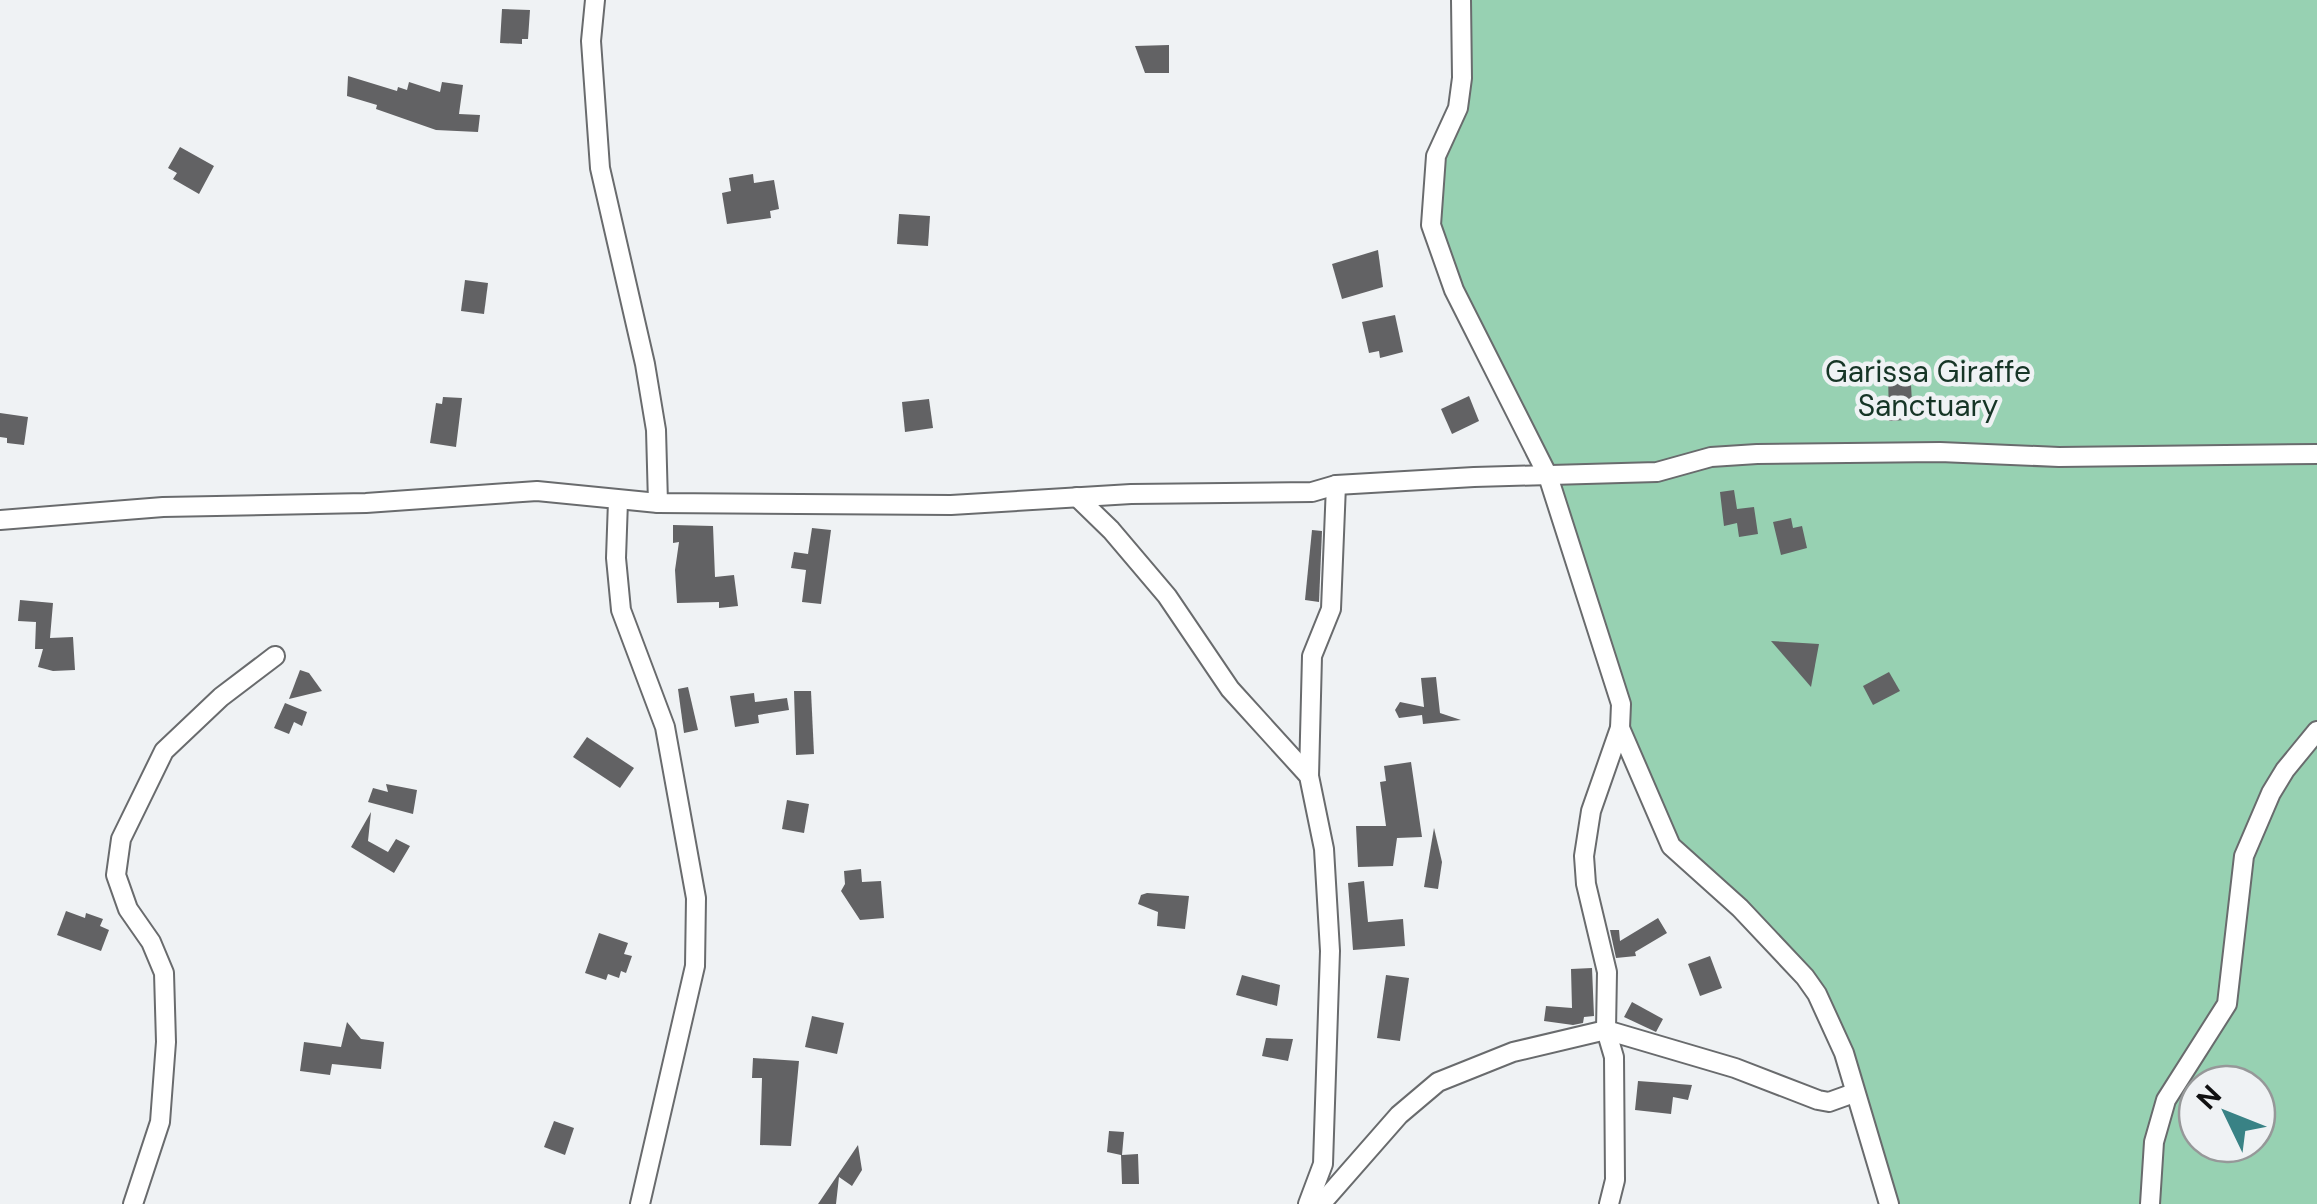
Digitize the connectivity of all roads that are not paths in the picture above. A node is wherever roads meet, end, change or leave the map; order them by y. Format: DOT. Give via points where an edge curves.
graph roads {
  1 [pos="595,0"];
  2 [pos="1461,0"];
  3 [pos="2317,454"];
  4 [pos="1548,476"];
  5 [pos="1336,486"];
  6 [pos="1077,498"];
  7 [pos="618,501"];
  8 [pos="658,503"];
  9 [pos="0,520"];
  10 [pos="275,656"];
  11 [pos="1620,728"];
  12 [pos="2317,731"];
  13 [pos="1309,776"];
  14 [pos="1606,1030"];
  15 [pos="1854,1093"];
  16 [pos="1616,1180"];
  17 [pos="133,1204"];
  18 [pos="640,1204"];
  19 [pos="1308,1204"];
  20 [pos="1321,1204"];
  21 [pos="1609,1204"];
  22 [pos="1620,1204"];
  23 [pos="1889,1204"];
  24 [pos="2150,1204"];
  1 -- 8 [label="street" via="591,40 600,168 646,364"];
  2 -- 4 [label="street" via="1462,78 1458,108 1436,156 1432,225 1454,290"];
  3 -- 4 [label="street" via="1757,454 1711,456 1657,472"];
  4 -- 5 [label="street"];
  4 -- 11 [label="street" via="1620,698"];
  5 -- 6 [label="street"];
  5 -- 13 [label="street" via="1330,610 1312,656"];
  6 -- 8 [label="street" via="951,505"];
  6 -- 13 [label="street" via="1168,596 1230,689"];
  7 -- 8 [label="street"];
  7 -- 9 [label="street" via="488,492"];
  7 -- 18 [label="street" via="621,610 665,727 692,866 697,934"];
  10 -- 17 [label="street" via="164,751 121,839 116,875 164,974 160,1122"];
  11 -- 14 [label="street" via="1591,811 1584,856 1606,972"];
  11 -- 15 [label="street" via="1671,846 1740,908 1817,994"];
  12 -- 24 [label="street" via="2271,793 2244,856 2227,1004 2166,1100 2154,1142"];
  13 -- 19 [label="street" via="1324,849 1330,952 1323,1164"];
  14 -- 15 [label="street" via="1818,1100"];
  14 -- 16 [label="street" via="1615,1072"];
  14 -- 20 [label="street" via="1513,1052 1438,1082 1399,1115"];
  15 -- 23 [label="street"];
  16 -- 21 [label="street"];
  16 -- 22 [label="street"];
}
